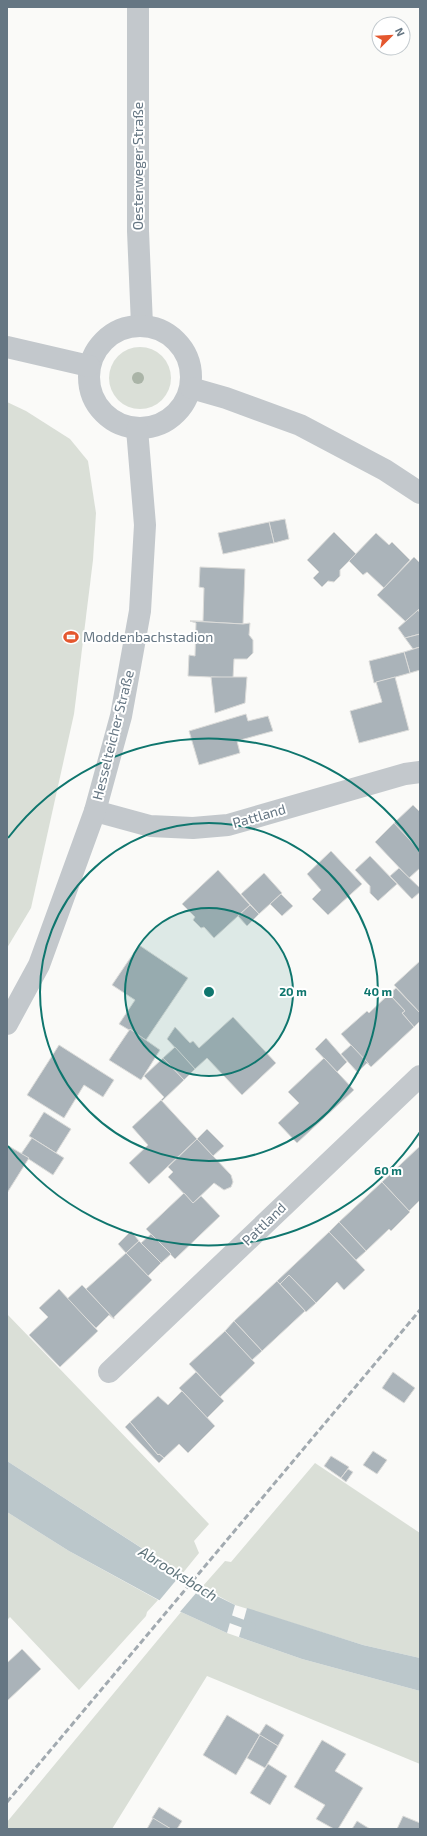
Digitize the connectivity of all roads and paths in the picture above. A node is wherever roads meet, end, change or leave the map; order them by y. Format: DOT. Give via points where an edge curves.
graph roads {
  1 [pos="138,7"];
  2 [pos="142,325"];
  3 [pos="7,347"];
  4 [pos="89,366"];
  5 [pos="191,388"];
  6 [pos="137,429"];
  7 [pos="420,493"];
  8 [pos="420,772"];
  9 [pos="95,811"];
  10 [pos="7,1024"];
  11 [pos="420,1076"];
  12 [pos="109,1372"];
  1 -- 2 [label="street, Oesterweger Straße" via="138,231"];
  2 -- 4 [label="street" via="119,329 104,340"];
  2 -- 5 [label="street" via="164,330 181,345 191,365"];
  3 -- 4 [label="street"];
  4 -- 6 [label="street" via="92,396 109,419"];
  5 -- 6 [label="street" via="181,410 161,425"];
  5 -- 7 [label="street" via="300,425 385,470"];
  6 -- 9 [label="street, Hesselteicher Straße" via="144,525 140,611 121,716"];
  8 -- 9 [label="street, Pattland" via="405,774 228,825 193,828 150,826"];
  9 -- 10 [label="street, Hesselteicher Straße" via="39,965"];
  11 -- 12 [label="street, Pattland"];
}
